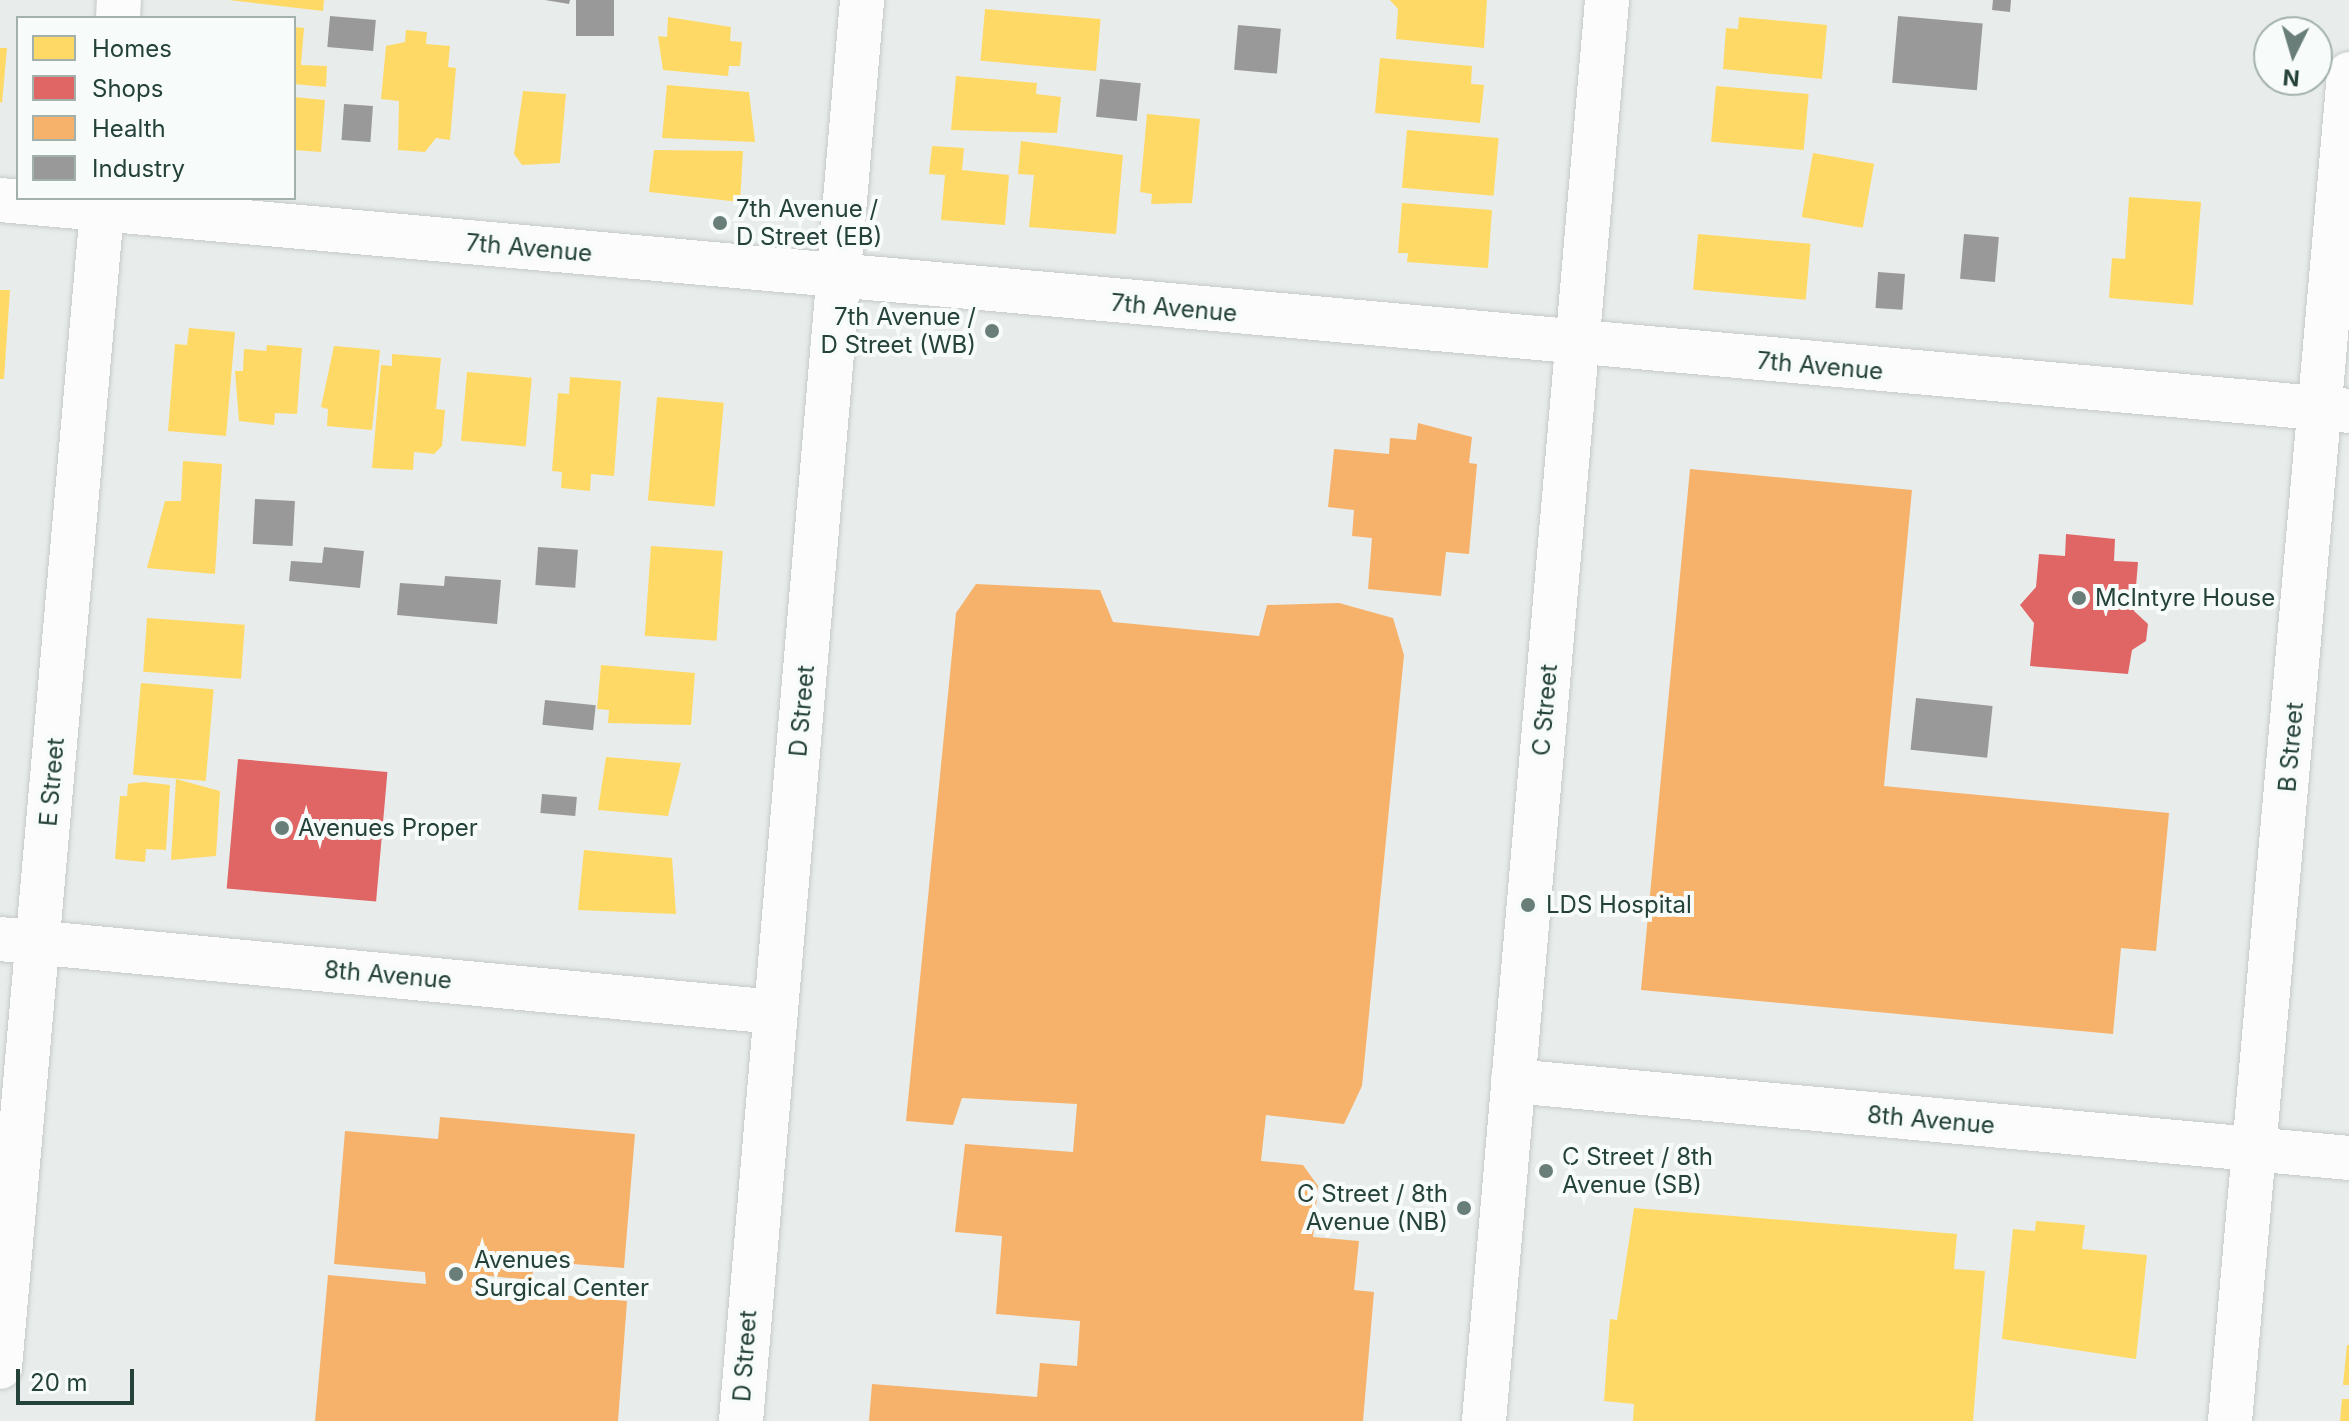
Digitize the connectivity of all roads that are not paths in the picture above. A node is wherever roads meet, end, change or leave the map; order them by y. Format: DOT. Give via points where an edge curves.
graph roads {
  1 [pos="862,0"];
  2 [pos="1607,0"];
  3 [pos="2349,74"];
  4 [pos="0,200"];
  5 [pos="102,204"];
  6 [pos="838,278"];
  7 [pos="1578,345"];
  8 [pos="2334,409"];
  9 [pos="19,940"];
  10 [pos="775,1012"];
  11 [pos="1513,1081"];
  12 [pos="2252,1150"];
  13 [pos="2349,1158"];
  14 [pos="0,1367"];
  15 [pos="741,1421"];
  16 [pos="1484,1421"];
  17 [pos="2230,1421"];
  1 -- 6 [label="street, D Street"];
  2 -- 7 [label="street, C Street"];
  3 -- 8 [label="street, B Street"];
  4 -- 5 [label="street, 7th Avenue"];
  5 -- 6 [label="street, 7th Avenue"];
  5 -- 9 [label="street, E Street"];
  6 -- 7 [label="street, 7th Avenue"];
  6 -- 10 [label="street, D Street"];
  7 -- 8 [label="street, 7th Avenue"];
  7 -- 11 [label="street, C Street"];
  8 -- 12 [label="street, B Street"];
  9 -- 10 [label="street, 8th Avenue"];
  9 -- 14 [label="street, E Street"];
  10 -- 15 [label="street, D Street"];
  11 -- 12 [label="street, 8th Avenue"];
  11 -- 16 [label="street, C Street"];
  12 -- 13 [label="street, 8th Avenue"];
  12 -- 17 [label="street, B Street"];
}
